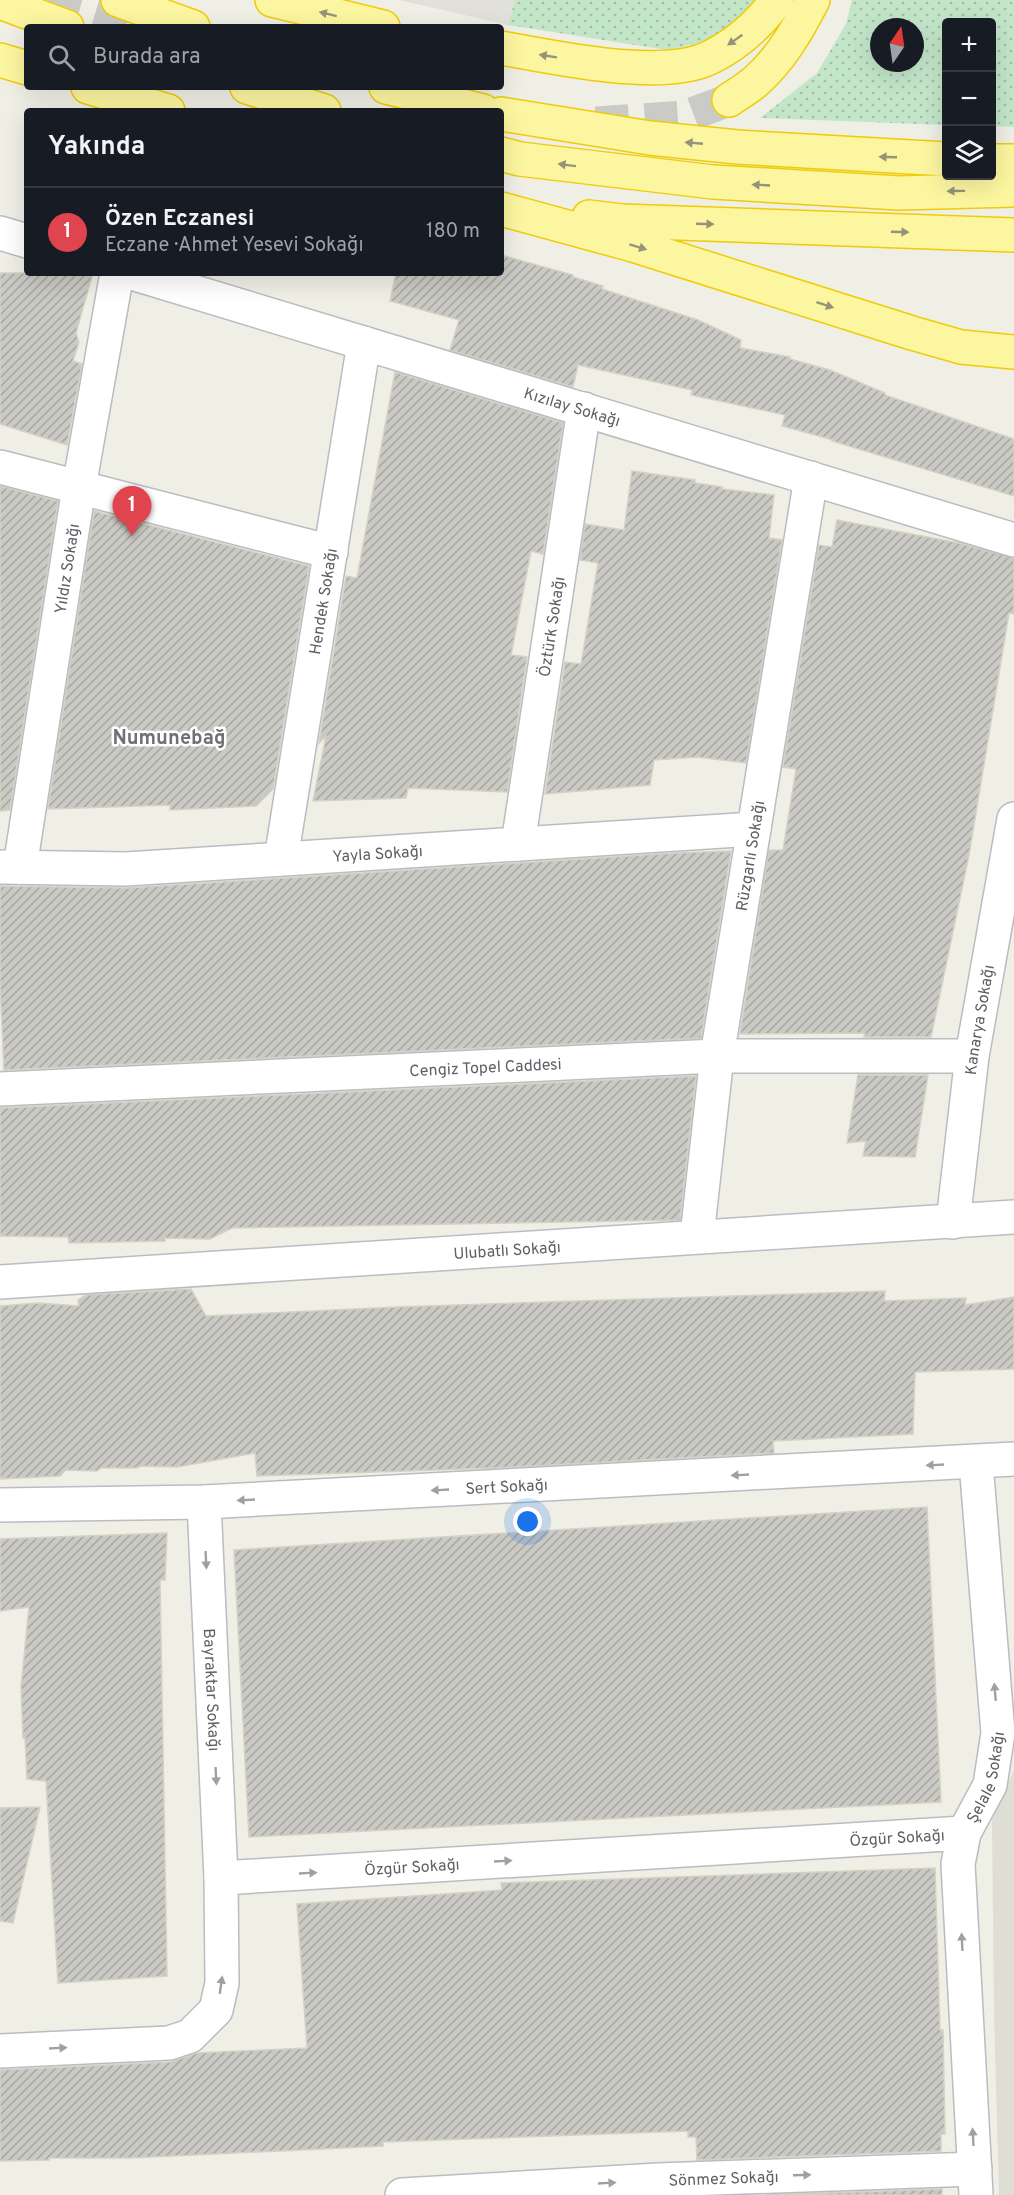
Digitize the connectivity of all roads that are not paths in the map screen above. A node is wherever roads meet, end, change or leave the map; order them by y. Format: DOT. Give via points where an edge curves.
graph roads {
  1 [pos="118,0"];
  2 [pos="272,0"];
  3 [pos="777,0"];
  4 [pos="813,0"];
  5 [pos="0,2"];
  6 [pos="59,24"];
  7 [pos="185,24"];
  8 [pos="371,24"];
  9 [pos="504,49"];
  10 [pos="0,60"];
  11 [pos="24,67"];
  12 [pos="98,90"];
  13 [pos="257,90"];
  14 [pos="398,90"];
  15 [pos="729,100"];
  16 [pos="158,108"];
  17 [pos="314,108"];
  18 [pos="471,108"];
  19 [pos="504,114"];
  20 [pos="504,155"];
  21 [pos="942,159"];
  22 [pos="996,160"];
  23 [pos="1014,161"];
  24 [pos="1014,190"];
  25 [pos="504,204"];
  26 [pos="504,210"];
  27 [pos="0,233"];
  28 [pos="1014,236"];
  29 [pos="24,240"];
  30 [pos="116,276"];
  31 [pos="142,276"];
  32 [pos="364,343"];
  33 [pos="1014,352"];
  34 [pos="584,409"];
  35 [pos="0,466"];
  36 [pos="811,478"];
  37 [pos="79,487"];
  38 [pos="1014,540"];
  39 [pos="331,552"];
  40 [pos="1014,819"];
  41 [pos="754,829"];
  42 [pos="518,844"];
  43 [pos="281,859"];
  44 [pos="10,867"];
  45 [pos="717,1056"];
  46 [pos="972,1056"];
  47 [pos="0,1089"];
  48 [pos="1014,1217"];
  49 [pos="953,1222"];
  50 [pos="697,1236"];
  51 [pos="0,1282"];
  52 [pos="1014,1459"];
  53 [pos="976,1462"];
  54 [pos="204,1502"];
  55 [pos="0,1505"];
  56 [pos="1006,1732"];
  57 [pos="964,1833"];
  58 [pos="221,1878"];
  59 [pos="0,2051"];
  60 [pos="975,2182"];
  61 [pos="659,2188"];
  62 [pos="402,2195"];
  1 -- 7 [label="highway"];
  8 -- 2 [label="highway, one-way"];
  3 -- 9 [label="highway, one-way" via="763,20 710,58 672,68 602,65"];
  4 -- 15 [label="highway" via="774,62"];
  5 -- 6 [label="highway"];
  10 -- 11 [label="highway"];
  12 -- 16 [label="highway"];
  13 -- 17 [label="highway"];
  14 -- 18 [label="highway"];
  21 -- 19 [label="highway, one-way" via="650,138"];
  24 -- 20 [label="highway, one-way" via="899,193 713,182"];
  22 -- 23 [label="highway"];
  25 -- 28 [label="highway, one-way" via="622,221"];
  26 -- 33 [label="highway, one-way" via="961,347"];
  27 -- 29 [label="street"];
  30 -- 37 [label="street, Yıldız Sokağı"];
  31 -- 32 [label="street, Kızılay Sokağı"];
  32 -- 34 [label="street, Kızılay Sokağı"];
  32 -- 39 [label="street, Hendek Sokağı"];
  34 -- 36 [label="street, Kızılay Sokağı"];
  34 -- 42 [label="street, Öztürk Sokağı"];
  35 -- 37 [label="street"];
  36 -- 38 [label="street, Kızılay Sokağı"];
  36 -- 41 [label="street, Rüzgarlı Sokağı"];
  37 -- 39 [label="street"];
  37 -- 44 [label="street, Yıldız Sokağı"];
  39 -- 43 [label="street, Hendek Sokağı"];
  40 -- 46 [label="street, Kanarya Sokağı"];
  41 -- 42 [label="street, Yayla Sokağı"];
  41 -- 45 [label="street, Rüzgarlı Sokağı"];
  42 -- 43 [label="street, Yayla Sokağı"];
  43 -- 44 [label="street, Yayla Sokağı" via="126,869"];
  45 -- 46 [label="street, Cengiz Topel Caddesi"];
  45 -- 47 [label="street, Cengiz Topel Caddesi"];
  45 -- 50 [label="street, Rüzgarlı Sokağı"];
  46 -- 49 [label="street, Kanarya Sokağı"];
  48 -- 49 [label="street, Ulubatlı Sokağı"];
  49 -- 50 [label="street, Ulubatlı Sokağı"];
  50 -- 51 [label="street, Ulubatlı Sokağı"];
  52 -- 53 [label="street, Sert Sokağı"];
  53 -- 54 [label="street, Sert Sokağı, one-way"];
  56 -- 53 [label="street, Şelale Sokağı, one-way"];
  54 -- 55 [label="street, Sert Sokağı"];
  54 -- 58 [label="street, Bayraktar Sokağı, one-way"];
  56 -- 57 [label="street, Şelale Sokağı" via="990,1785"];
  58 -- 57 [label="street, Özgür Sokağı, one-way"];
  60 -- 57 [label="street, Şelale Sokağı, one-way" via="958,1864"];
  59 -- 58 [label="street, one-way" via="169,2043 190,2036 216,2010 222,1983"];
  61 -- 60 [label="street, Sönmez Sokağı, one-way"];
  62 -- 61 [label="street, Sönmez Sokağı, one-way"];
}
